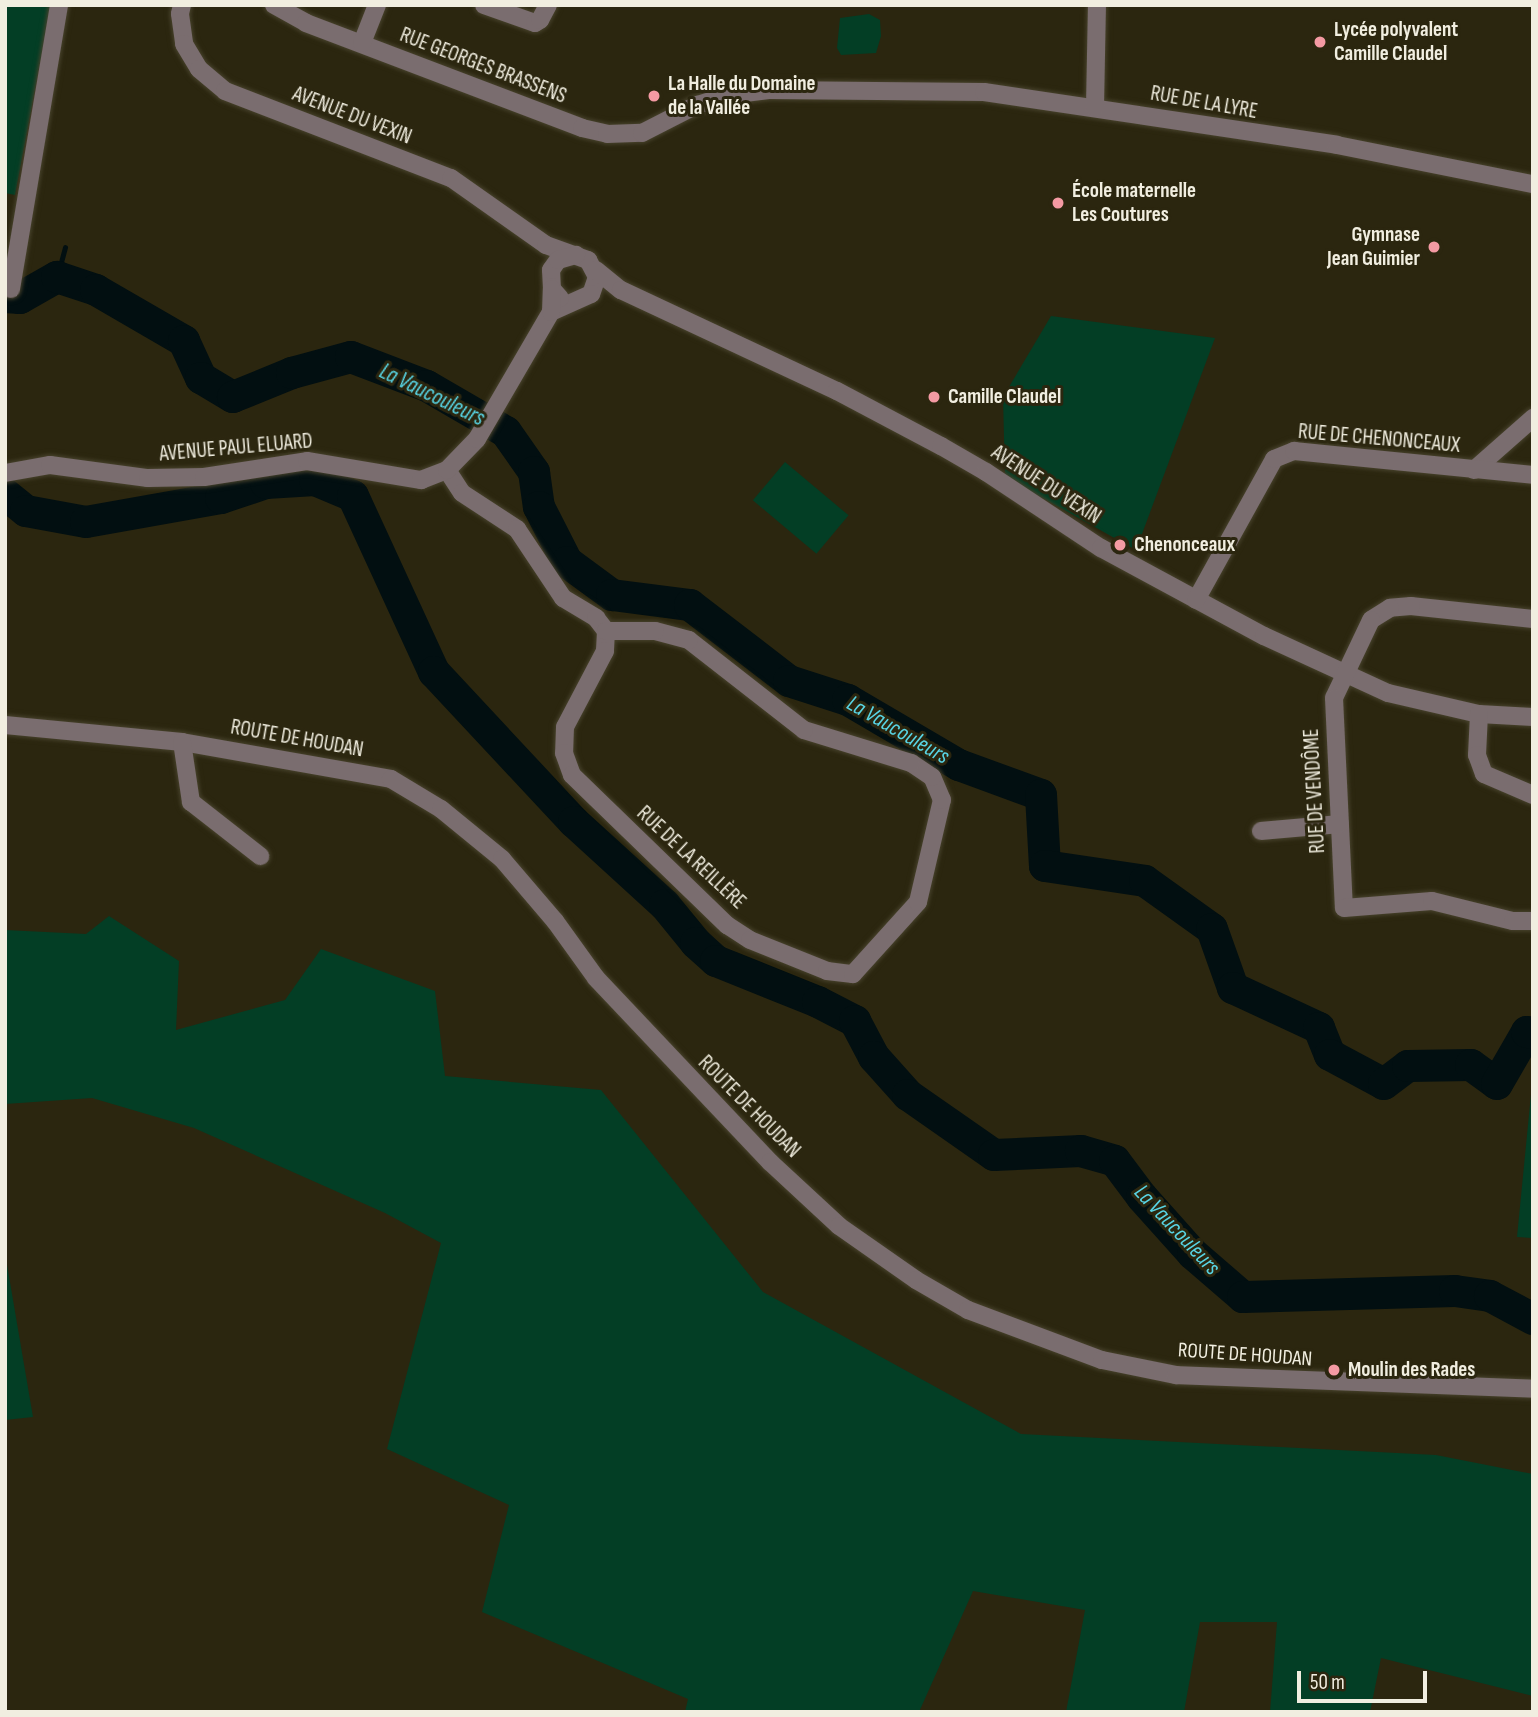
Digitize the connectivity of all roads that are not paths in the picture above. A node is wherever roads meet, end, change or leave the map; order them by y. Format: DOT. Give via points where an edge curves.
graph roads {
  1 [pos="60,5"];
  2 [pos="182,5"];
  3 [pos="274,5"];
  4 [pos="377,5"];
  5 [pos="484,5"];
  6 [pos="548,5"];
  7 [pos="1097,5"];
  8 [pos="362,43"];
  9 [pos="1095,107"];
  10 [pos="642,133"];
  11 [pos="1533,184"];
  12 [pos="546,245"];
  13 [pos="577,255"];
  14 [pos="552,267"];
  15 [pos="596,270"];
  16 [pos="10,289"];
  17 [pos="552,289"];
  18 [pos="621,290"];
  19 [pos="591,294"];
  20 [pos="573,302"];
  21 [pos="551,312"];
  22 [pos="1533,418"];
  23 [pos="447,470"];
  24 [pos="1474,470"];
  25 [pos="5,473"];
  26 [pos="1533,475"];
  27 [pos="1196,600"];
  28 [pos="1533,619"];
  29 [pos="606,631"];
  30 [pos="1347,674"];
  31 [pos="1479,713"];
  32 [pos="1533,718"];
  33 [pos="5,725"];
  34 [pos="182,742"];
  35 [pos="1533,795"];
  36 [pos="1340,824"];
  37 [pos="1261,831"];
  38 [pos="260,856"];
  39 [pos="1533,921"];
  40 [pos="1533,1389"];
  1 -- 16 [label="street"];
  2 -- 12 [label="street, AVENUE DU VEXIN" via="184,44 199,69 225,91 451,178"];
  3 -- 8 [label="street, RUE GEORGES BRASSENS" via="306,23"];
  4 -- 8 [label="street"];
  5 -- 6 [label="street" via="535,23"];
  7 -- 9 [label="street"];
  8 -- 10 [label="street, RUE GEORGES BRASSENS" via="582,128 607,134"];
  9 -- 10 [label="street, RUE DE LA LYRE" via="984,92 780,89 729,95 697,105"];
  9 -- 11 [label="street, RUE DE LA LYRE" via="1337,145"];
  12 -- 13 [label="street, AVENUE DU VEXIN"];
  12 -- 14 [label="street"];
  13 -- 14 [label="street" via="564,256"];
  13 -- 15 [label="street"];
  14 -- 17 [label="street"];
  15 -- 18 [label="street, AVENUE DU VEXIN"];
  15 -- 19 [label="street" via="597,283"];
  17 -- 20 [label="street" via="561,299"];
  17 -- 21 [label="street"];
  18 -- 19 [label="street"];
  18 -- 27 [label="street, AVENUE DU VEXIN" via="827,386 941,446 1101,548"];
  19 -- 20 [label="street"];
  20 -- 21 [label="street"];
  21 -- 23 [label="street" via="477,439"];
  22 -- 24 [label="street, RUE DE CHENONCEAUX"];
  23 -- 25 [label="street, AVENUE PAUL ELUARD" via="421,480 307,461 204,477 148,478 50,465"];
  23 -- 29 [label="street" via="462,493 517,529 563,598 596,618"];
  24 -- 26 [label="street, RUE DE CHENONCEAUX"];
  24 -- 27 [label="street, RUE DE CHENONCEAUX" via="1294,451 1274,459"];
  27 -- 30 [label="street, AVENUE DU VEXIN"];
  28 -- 30 [label="street, RUE DE VENDÔME" via="1411,606 1390,608 1371,620"];
  29 -- 29 [label="street, RUE DE LA REILLÈRE" via="655,631 689,640 804,730 911,763 932,777 942,800 918,902 853,974 827,971 750,940 727,925 572,775 564,752 565,727 605,651"];
  30 -- 31 [label="street, AVENUE DU VEXIN" via="1388,693"];
  30 -- 36 [label="street, RUE DE VENDÔME" via="1334,698"];
  31 -- 32 [label="street, AVENUE DU VEXIN"];
  31 -- 35 [label="street" via="1477,755 1484,774"];
  33 -- 34 [label="street, ROUTE DE HOUDAN"];
  34 -- 38 [label="street" via="191,802"];
  34 -- 40 [label="street, ROUTE DE HOUDAN" via="391,779 441,809 502,859 596,978 770,1162 839,1226 968,1310 1102,1360 1176,1375"];
  36 -- 37 [label="street"];
  36 -- 39 [label="street, RUE DE VENDÔME" via="1344,908 1432,901 1513,921"];
}
